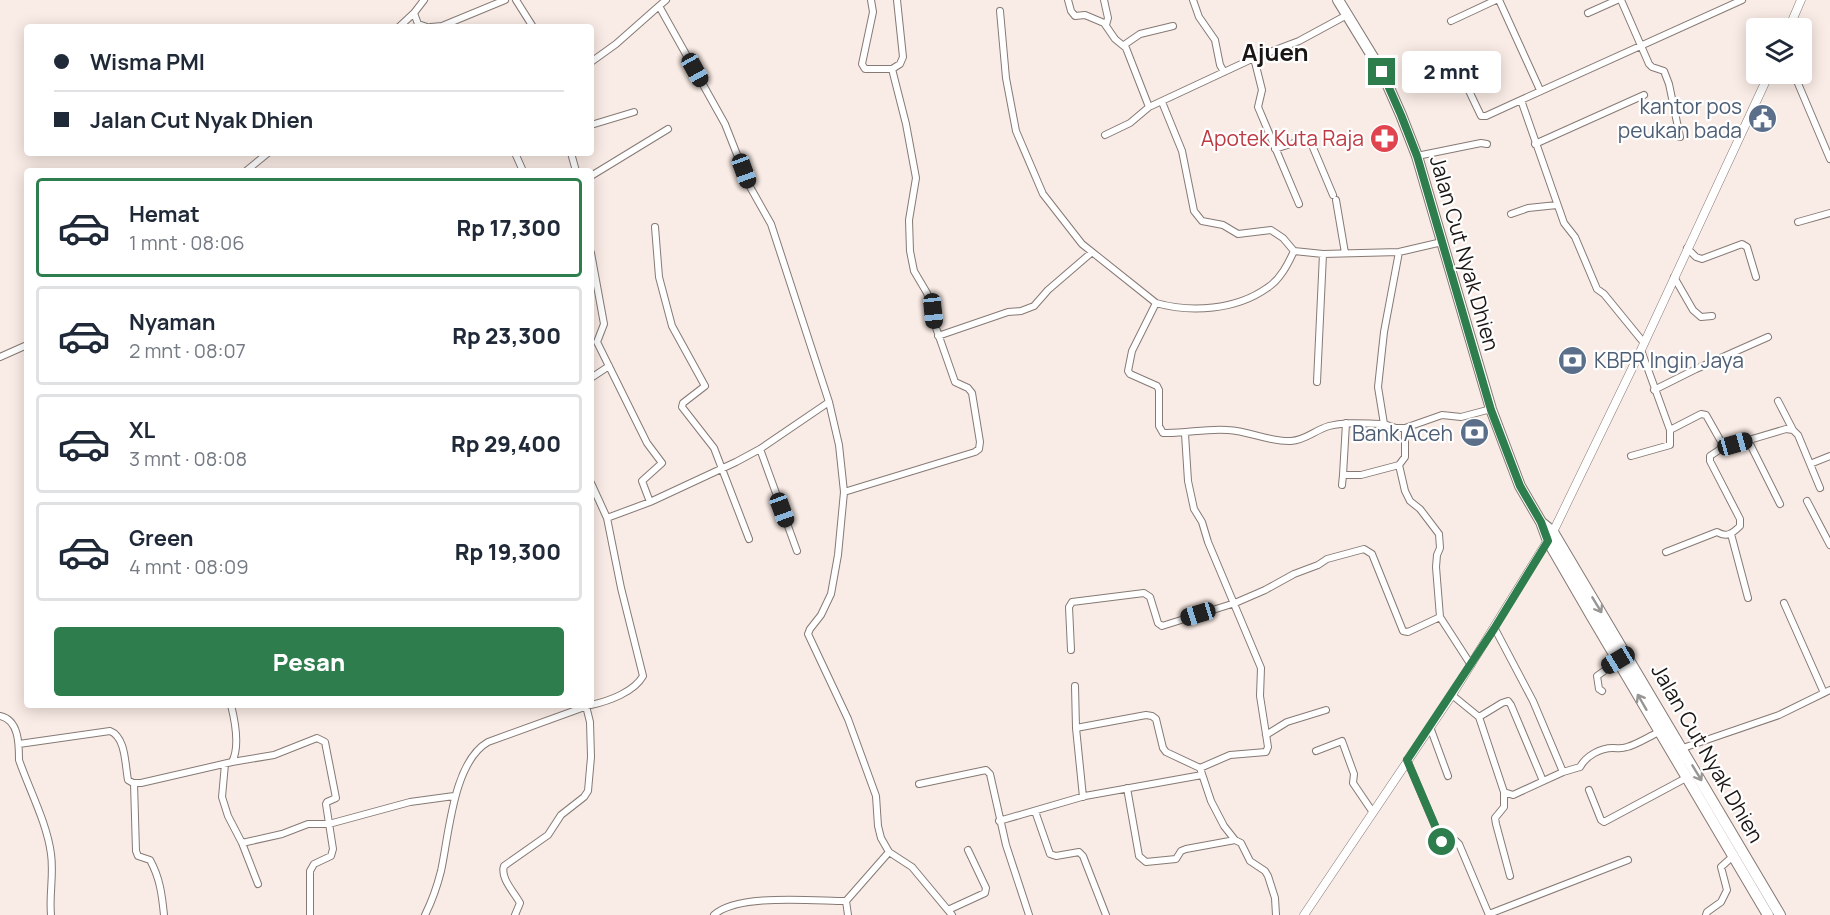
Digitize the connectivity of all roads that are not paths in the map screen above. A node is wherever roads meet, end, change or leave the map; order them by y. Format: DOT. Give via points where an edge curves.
graph roads {
  1 [pos="424,0"];
  2 [pos="505,0"];
  3 [pos="516,0"];
  4 [pos="666,0"];
  5 [pos="871,0"];
  6 [pos="897,0"];
  7 [pos="1068,0"];
  8 [pos="1104,0"];
  9 [pos="1193,0"];
  10 [pos="1338,0"];
  11 [pos="1497,0"];
  12 [pos="1619,0"];
  13 [pos="1742,0"];
  14 [pos="1801,0"];
  15 [pos="659,6"];
  16 [pos="1000,11"];
  17 [pos="414,13"];
  18 [pos="1588,13"];
  19 [pos="1347,15"];
  20 [pos="1793,18"];
  21 [pos="1451,21"];
  22 [pos="402,24"];
  23 [pos="418,24"];
  24 [pos="447,24"];
  25 [pos="531,24"];
  26 [pos="1106,25"];
  27 [pos="1173,26"];
  28 [pos="1124,45"];
  29 [pos="1641,45"];
  30 [pos="1254,58"];
  31 [pos="1484,59"];
  32 [pos="594,60"];
  33 [pos="892,69"];
  34 [pos="1224,72"];
  35 [pos="1764,84"];
  36 [pos="1798,84"];
  37 [pos="1540,90"];
  38 [pos="1644,95"];
  39 [pos="1521,100"];
  40 [pos="1162,102"];
  41 [pos="1149,107"];
  42 [pos="634,112"];
  43 [pos="594,124"];
  44 [pos="668,129"];
  45 [pos="1105,135"];
  46 [pos="1680,137"];
  47 [pos="1487,144"];
  48 [pos="1535,144"];
  49 [pos="1275,149"];
  50 [pos="264,156"];
  51 [pos="1417,156"];
  52 [pos="1830,159"];
  53 [pos="250,168"];
  54 [pos="594,174"];
  55 [pos="1299,204"];
  56 [pos="1557,205"];
  57 [pos="1830,213"];
  58 [pos="1511,214"];
  59 [pos="1798,222"];
  60 [pos="655,226"];
  61 [pos="1442,242"];
  62 [pos="1688,248"];
  63 [pos="1294,251"];
  64 [pos="1400,252"];
  65 [pos="1091,253"];
  66 [pos="1345,253"];
  67 [pos="1323,254"];
  68 [pos="594,269"];
  69 [pos="1674,276"];
  70 [pos="1756,277"];
  71 [pos="1156,303"];
  72 [pos="1712,316"];
  73 [pos="939,336"];
  74 [pos="1768,337"];
  75 [pos="24,346"];
  76 [pos="1643,347"];
  77 [pos="0,357"];
  78 [pos="609,366"];
  79 [pos="594,376"];
  80 [pos="1317,382"];
  81 [pos="1654,390"];
  82 [pos="1779,401"];
  83 [pos="829,402"];
  84 [pos="1491,410"];
  85 [pos="1346,423"];
  86 [pos="1384,424"];
  87 [pos="1405,428"];
  88 [pos="1670,430"];
  89 [pos="1793,430"];
  90 [pos="1185,434"];
  91 [pos="1748,440"];
  92 [pos="1722,448"];
  93 [pos="760,449"];
  94 [pos="1631,456"];
  95 [pos="1830,456"];
  96 [pos="1810,464"];
  97 [pos="1399,465"];
  98 [pos="722,468"];
  99 [pos="1343,475"];
  100 [pos="1342,485"];
  101 [pos="1820,488"];
  102 [pos="594,490"];
  103 [pos="844,492"];
  104 [pos="1807,501"];
  105 [pos="650,502"];
  106 [pos="1780,504"];
  107 [pos="607,518"];
  108 [pos="1731,534"];
  109 [pos="1551,536"];
  110 [pos="749,539"];
  111 [pos="1830,545"];
  112 [pos="797,550"];
  113 [pos="1666,552"];
  114 [pos="1748,598"];
  115 [pos="1235,603"];
  116 [pos="1784,603"];
  117 [pos="1440,617"];
  118 [pos="1494,629"];
  119 [pos="1071,650"];
  120 [pos="1618,660"];
  121 [pos="1472,665"];
  122 [pos="1075,686"];
  123 [pos="1602,691"];
  124 [pos="1827,691"];
  125 [pos="1452,695"];
  126 [pos="594,704"];
  127 [pos="232,708"];
  128 [pos="582,708"];
  129 [pos="591,708"];
  130 [pos="1326,710"];
  131 [pos="0,716"];
  132 [pos="1479,717"];
  133 [pos="1430,727"];
  134 [pos="1076,728"];
  135 [pos="1659,732"];
  136 [pos="1266,735"];
  137 [pos="19,744"];
  138 [pos="1316,751"];
  139 [pos="1677,751"];
  140 [pos="1407,760"];
  141 [pos="232,762"];
  142 [pos="225,764"];
  143 [pos="1201,771"];
  144 [pos="1563,772"];
  145 [pos="1448,776"];
  146 [pos="1686,778"];
  147 [pos="1543,781"];
  148 [pos="134,783"];
  149 [pos="919,784"];
  150 [pos="1127,788"];
  151 [pos="1589,790"];
  152 [pos="1504,792"];
  153 [pos="454,796"];
  154 [pos="1083,797"];
  155 [pos="1035,811"];
  156 [pos="1372,811"];
  157 [pos="999,821"];
  158 [pos="329,824"];
  159 [pos="1235,840"];
  160 [pos="242,843"];
  161 [pos="968,850"];
  162 [pos="889,852"];
  163 [pos="1732,857"];
  164 [pos="1628,860"];
  165 [pos="1510,876"];
  166 [pos="258,884"];
  167 [pos="846,901"];
  168 [pos="950,912"];
  169 [pos="51,915"];
  170 [pos="164,915"];
  171 [pos="310,915"];
  172 [pos="425,915"];
  173 [pos="515,915"];
  174 [pos="714,915"];
  175 [pos="848,915"];
  176 [pos="1029,915"];
  177 [pos="1106,915"];
  178 [pos="1276,915"];
  179 [pos="1305,915"];
  180 [pos="1489,915"];
  181 [pos="1706,915"];
  182 [pos="1768,915"];
  183 [pos="1780,915"];
  1 -- 17 [label="street"];
  2 -- 24 [label="street"];
  3 -- 25 [label="street"];
  4 -- 15 [label="street"];
  5 -- 33 [label="street" via="873,12 862,64 865,69"];
  6 -- 33 [label="street" via="903,57"];
  7 -- 26 [label="street" via="1075,16 1089,16"];
  8 -- 26 [label="street"];
  9 -- 34 [label="street" via="1215,40"];
  10 -- 19 [label="highway, Jalan Cut Nyak Dhien"];
  11 -- 21 [label="street"];
  11 -- 37 [label="street"];
  12 -- 18 [label="street"];
  12 -- 29 [label="street"];
  13 -- 29 [label="street"];
  14 -- 20 [label="street"];
  15 -- 32 [label="street"];
  15 -- 83 [label="street" via="725,124 749,185 771,224"];
  16 -- 65 [label="street" via="1016,131 1043,194"];
  17 -- 22 [label="street"];
  17 -- 23 [label="street"];
  19 -- 30 [label="street" via="1299,41"];
  19 -- 51 [label="highway, Jalan Cut Nyak Dhien" via="1382,72"];
  26 -- 28 [label="street"];
  27 -- 28 [label="street" via="1140,34"];
  28 -- 41 [label="street"];
  29 -- 37 [label="street"];
  29 -- 46 [label="street" via="1651,66 1664,71"];
  30 -- 34 [label="street"];
  30 -- 49 [label="street" via="1262,90 1258,107"];
  31 -- 39 [label="street" via="1465,67 1461,74 1481,116"];
  33 -- 73 [label="street" via="915,178 909,220 910,251"];
  34 -- 40 [label="street"];
  35 -- 62 [label="street"];
  36 -- 52 [label="street"];
  37 -- 39 [label="street"];
  38 -- 48 [label="street"];
  39 -- 48 [label="street"];
  40 -- 41 [label="street"];
  40 -- 63 [label="street" via="1182,151 1194,212 1202,221 1223,225 1238,234 1271,230"];
  41 -- 45 [label="street" via="1130,123"];
  42 -- 43 [label="street"];
  44 -- 54 [label="street"];
  47 -- 51 [label="street"];
  48 -- 56 [label="street"];
  49 -- 55 [label="street"];
  49 -- 66 [label="street" via="1309,138 1335,198"];
  50 -- 53 [label="street"];
  51 -- 61 [label="highway, Jalan Cut Nyak Dhien"];
  56 -- 58 [label="street"];
  56 -- 76 [label="street" via="1597,289"];
  57 -- 59 [label="street"];
  60 -- 98 [label="street" via="664,302 672,326 705,386 682,407 714,448"];
  61 -- 64 [label="street"];
  61 -- 84 [label="highway, Jalan Cut Nyak Dhien"];
  62 -- 69 [label="street"];
  62 -- 70 [label="street" via="1702,259 1742,244 1747,247"];
  63 -- 67 [label="street"];
  63 -- 71 [label="street" via="1267,289 1247,298 1192,310"];
  64 -- 66 [label="street"];
  64 -- 86 [label="street" via="1378,387"];
  65 -- 71 [label="street"];
  65 -- 73 [label="street" via="1034,306"];
  66 -- 67 [label="street"];
  67 -- 80 [label="street"];
  68 -- 78 [label="street" via="604,324 597,342"];
  69 -- 72 [label="street" via="1693,310 1701,317"];
  69 -- 76 [label="street"];
  71 -- 90 [label="street" via="1132,351 1128,371 1157,386 1159,426 1163,433"];
  73 -- 103 [label="street" via="954,382 972,393 979,449"];
  74 -- 81 [label="street"];
  75 -- 77 [label="street"];
  76 -- 81 [label="street"];
  76 -- 109 [label="street"];
  78 -- 79 [label="street"];
  78 -- 105 [label="street" via="647,443 662,463 642,481"];
  81 -- 88 [label="street"];
  82 -- 89 [label="street"];
  83 -- 93 [label="street"];
  83 -- 103 [label="street"];
  84 -- 87 [label="street" via="1461,417 1442,415"];
  84 -- 109 [label="highway, Jalan Cut Nyak Dhien" via="1520,486"];
  85 -- 86 [label="street"];
  85 -- 90 [label="street" via="1327,426 1293,441 1275,441 1230,430"];
  85 -- 99 [label="street"];
  86 -- 87 [label="street"];
  87 -- 97 [label="street" via="1405,457"];
  88 -- 92 [label="street" via="1706,415"];
  88 -- 94 [label="street" via="1670,445"];
  89 -- 91 [label="street"];
  89 -- 96 [label="street"];
  90 -- 115 [label="street" via="1194,509"];
  91 -- 92 [label="street"];
  91 -- 106 [label="street"];
  92 -- 108 [label="street" via="1710,456 1710,461 1740,519 1740,526"];
  93 -- 98 [label="street"];
  93 -- 112 [label="street"];
  95 -- 96 [label="street"];
  96 -- 101 [label="street"];
  97 -- 99 [label="street" via="1361,475"];
  97 -- 117 [label="street" via="1410,501 1439,534 1436,567"];
  98 -- 105 [label="street"];
  98 -- 110 [label="street"];
  99 -- 100 [label="street"];
  102 -- 107 [label="street"];
  103 -- 162 [label="street" via="831,594 808,634 848,719 877,799 880,836"];
  104 -- 111 [label="street"];
  105 -- 107 [label="street"];
  107 -- 126 [label="street" via="643,676 629,690"];
  108 -- 113 [label="street" via="1717,532"];
  108 -- 114 [label="street"];
  109 -- 118 [label="street"];
  109 -- 120 [label="highway, Jalan Cut Nyak Dhien"];
  109 -- 139 [label="highway, Jalan Cut Nyak Dhien, one-way"];
  115 -- 117 [label="street" via="1327,559 1364,549 1372,554 1403,631"];
  115 -- 119 [label="street" via="1162,626 1144,592 1078,600 1070,607"];
  115 -- 136 [label="street" via="1261,668 1260,696"];
  116 -- 124 [label="street"];
  117 -- 121 [label="street"];
  118 -- 121 [label="street"];
  118 -- 144 [label="street" via="1533,701"];
  120 -- 123 [label="street" via="1597,676"];
  135 -- 120 [label="highway, Jalan Cut Nyak Dhien, one-way"];
  121 -- 125 [label="street"];
  122 -- 134 [label="street"];
  124 -- 139 [label="street" via="1779,715"];
  125 -- 132 [label="street"];
  125 -- 133 [label="street"];
  127 -- 141 [label="street" via="236,750"];
  128 -- 153 [label="street" via="482,745"];
  129 -- 173 [label="street" via="588,791 561,815 548,835 502,870 520,903"];
  130 -- 136 [label="street" via="1287,722"];
  131 -- 137 [label="street" via="12,722"];
  132 -- 147 [label="street" via="1502,702 1512,705"];
  132 -- 152 [label="street"];
  133 -- 140 [label="street"];
  133 -- 145 [label="street"];
  134 -- 143 [label="street" via="1152,716 1166,752"];
  134 -- 154 [label="street"];
  135 -- 139 [label="highway, Jalan Cut Nyak Dhien"];
  135 -- 144 [label="street" via="1632,746 1590,755 1580,767"];
  136 -- 143 [label="street" via="1266,752 1230,755"];
  137 -- 148 [label="street" via="116,733 128,780"];
  137 -- 169 [label="street" via="19,760 51,852"];
  138 -- 156 [label="street" via="1342,741 1354,774 1353,783"];
  139 -- 146 [label="highway, Jalan Cut Nyak Dhien"];
  139 -- 183 [label="highway, Jalan Cut Nyak Dhien, one-way"];
  140 -- 156 [label="street"];
  140 -- 180 [label="street" via="1442,842 1459,844"];
  141 -- 142 [label="street"];
  141 -- 158 [label="street" via="274,755 322,739 336,798 326,804"];
  142 -- 148 [label="street"];
  142 -- 160 [label="street" via="222,797"];
  143 -- 150 [label="street"];
  143 -- 159 [label="street" via="1211,801"];
  144 -- 147 [label="street"];
  146 -- 151 [label="street" via="1605,822"];
  146 -- 163 [label="highway, Jalan Cut Nyak Dhien"];
  147 -- 152 [label="street" via="1513,795"];
  148 -- 170 [label="street" via="136,851 150,861 156,872"];
  149 -- 157 [label="street" via="987,770"];
  150 -- 154 [label="street"];
  150 -- 159 [label="street" via="1139,856 1146,862 1176,859 1186,849"];
  152 -- 165 [label="street" via="1504,807 1495,818"];
  153 -- 158 [label="street" via="410,802"];
  153 -- 172 [label="street" via="434,899"];
  154 -- 155 [label="street"];
  155 -- 157 [label="street"];
  155 -- 177 [label="street" via="1050,854 1079,852 1083,856"];
  156 -- 179 [label="street"];
  157 -- 176 [label="street"];
  158 -- 160 [label="street" via="308,824"];
  158 -- 171 [label="street" via="333,849 331,856 314,864 310,871"];
  159 -- 178 [label="street" via="1241,843 1250,861 1268,876"];
  160 -- 166 [label="street"];
  161 -- 168 [label="street" via="985,893"];
  162 -- 167 [label="street"];
  162 -- 168 [label="street" via="912,867"];
  163 -- 181 [label="street" via="1721,867 1725,896"];
  163 -- 182 [label="highway, Jalan Cut Nyak Dhien"];
  164 -- 180 [label="street"];
  167 -- 174 [label="street" via="762,900 732,906"];
  167 -- 175 [label="street"];
}
